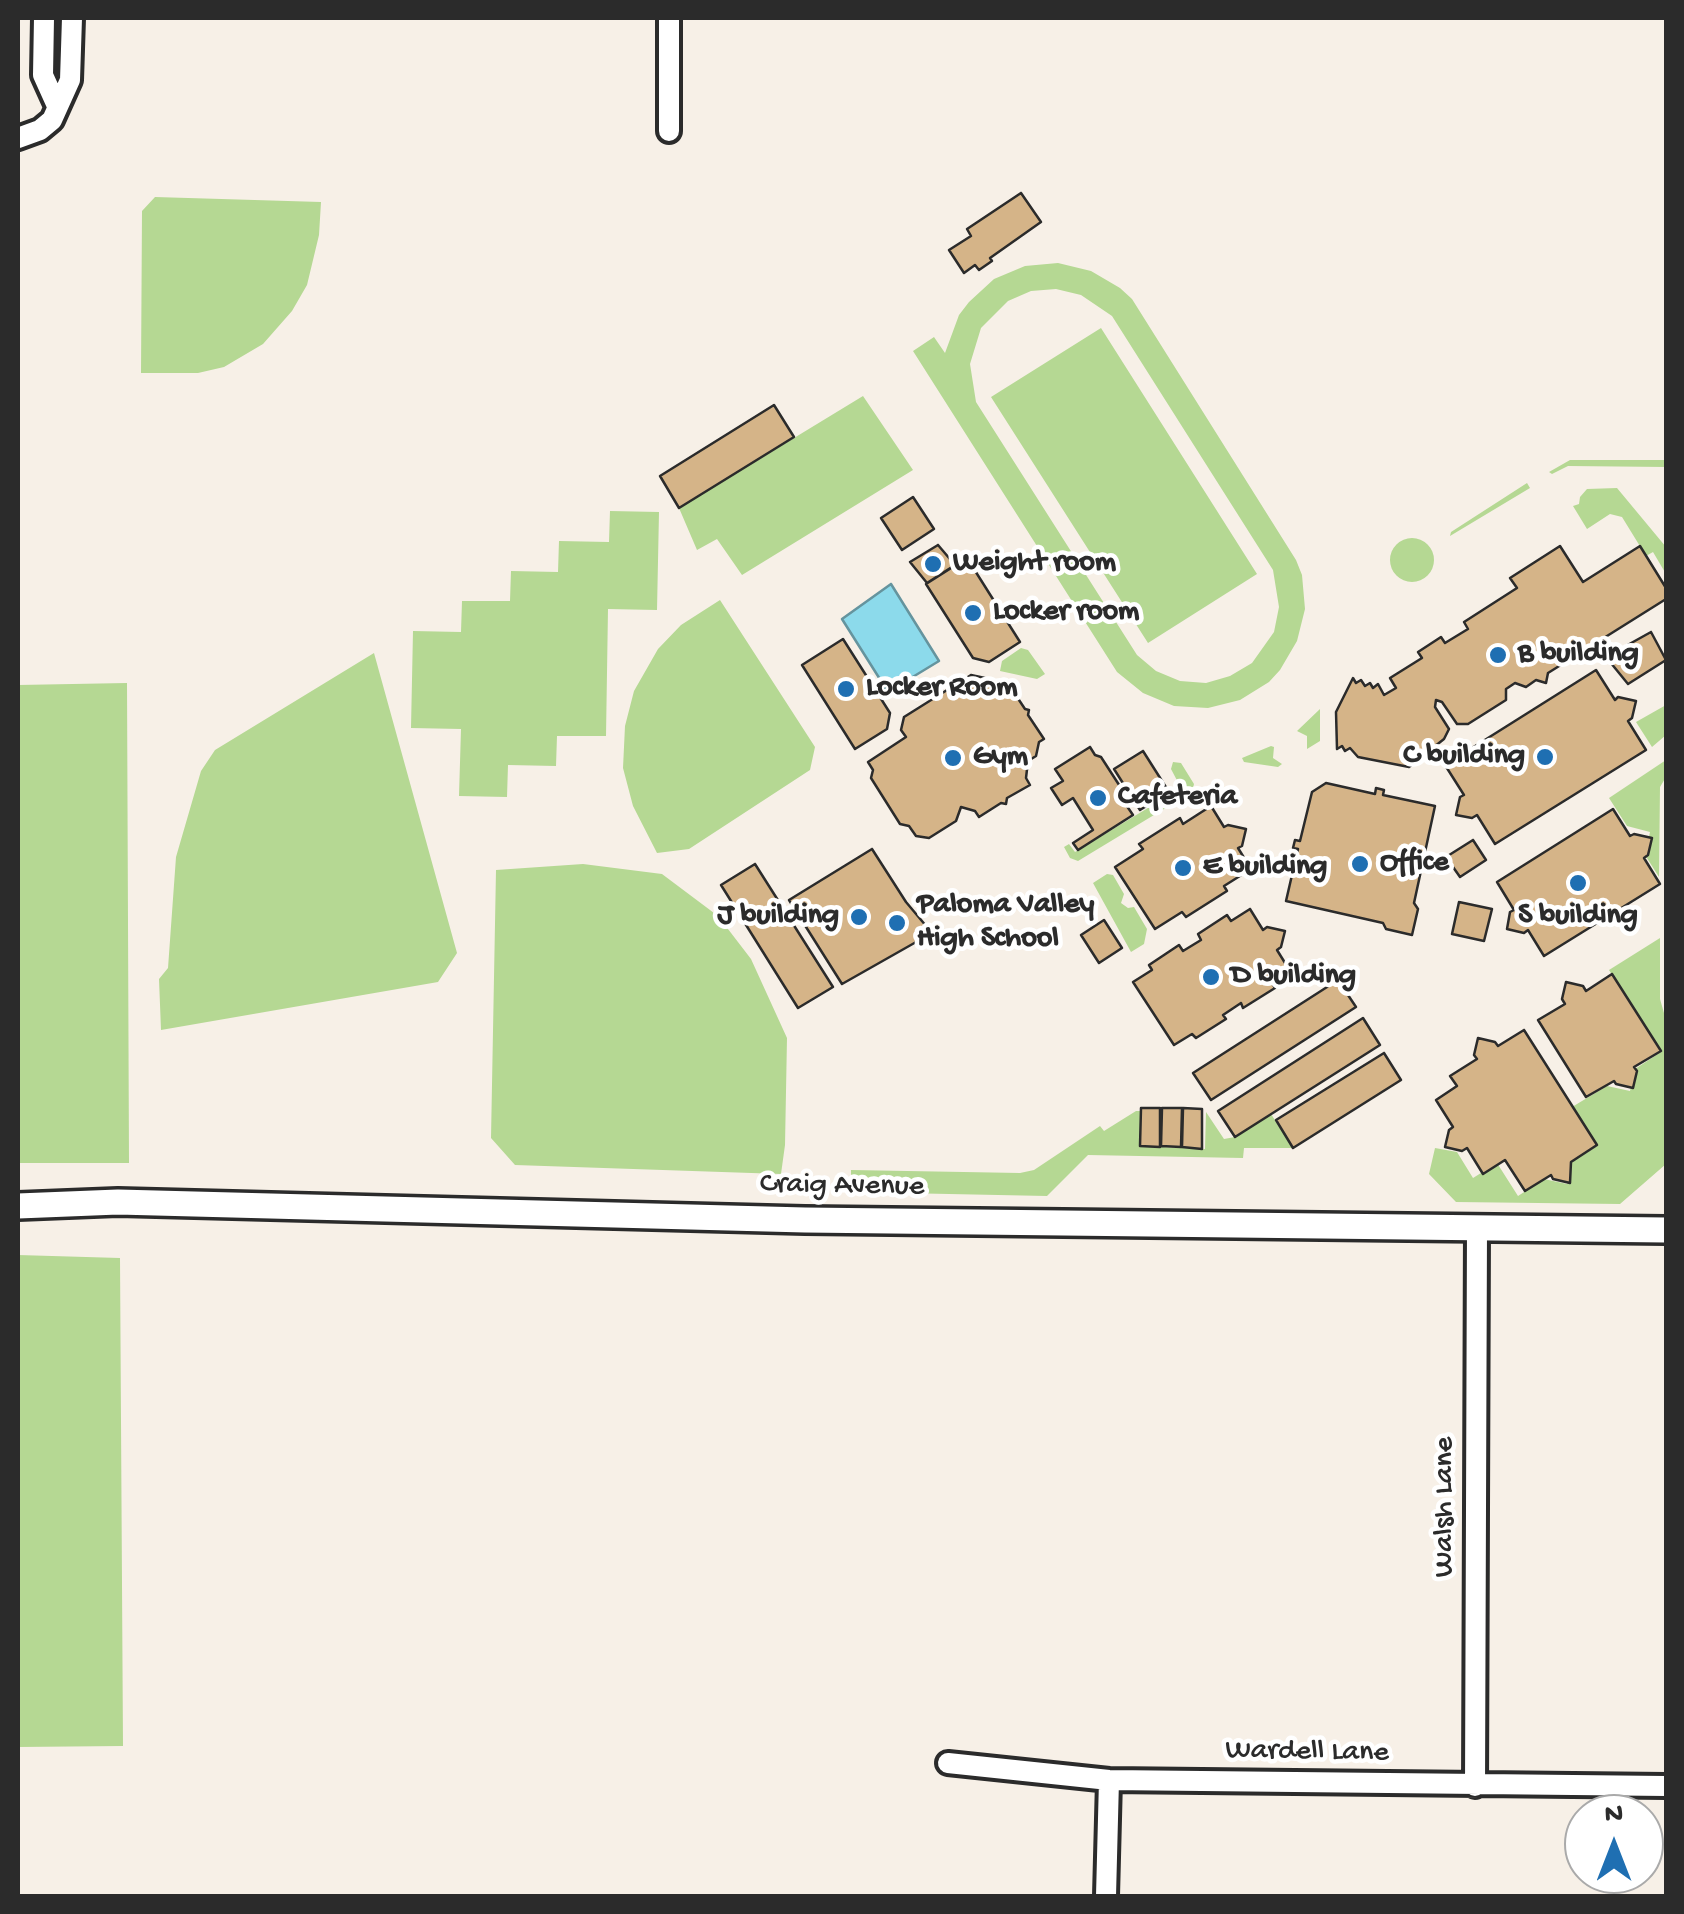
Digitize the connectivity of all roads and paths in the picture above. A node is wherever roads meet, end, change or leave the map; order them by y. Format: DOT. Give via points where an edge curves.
graph roads {
  1 [pos="44,18"];
  2 [pos="72,18"];
  3 [pos="669,18"];
  4 [pos="44,40"];
  5 [pos="71,40"];
  6 [pos="56,106"];
  7 [pos="669,132"];
  8 [pos="18,138"];
  9 [pos="18,1206"];
  10 [pos="1477,1228"];
  11 [pos="1666,1230"];
  12 [pos="948,1763"];
  13 [pos="1109,1780"];
  14 [pos="1474,1786"];
  15 [pos="1666,1786"];
  16 [pos="1106,1896"];
  1 -- 4 [label="street"];
  2 -- 5 [label="street"];
  3 -- 7 [label="street"];
  4 -- 5 [label="street"];
  4 -- 6 [label="street" via="43,75"];
  5 -- 6 [label="street" via="70,80"];
  6 -- 8 [label="street" via="52,120"];
  9 -- 10 [label="street, Craig Avenue" via="118,1202 790,1220"];
  10 -- 11 [label="street, Craig Avenue"];
  10 -- 14 [label="street, Walsh Lane"];
  12 -- 13 [label="street, Wardell Lane"];
  13 -- 14 [label="street, Wardell Lane"];
  13 -- 16 [label="street"];
  14 -- 15 [label="street, Wardell Lane"];
}
